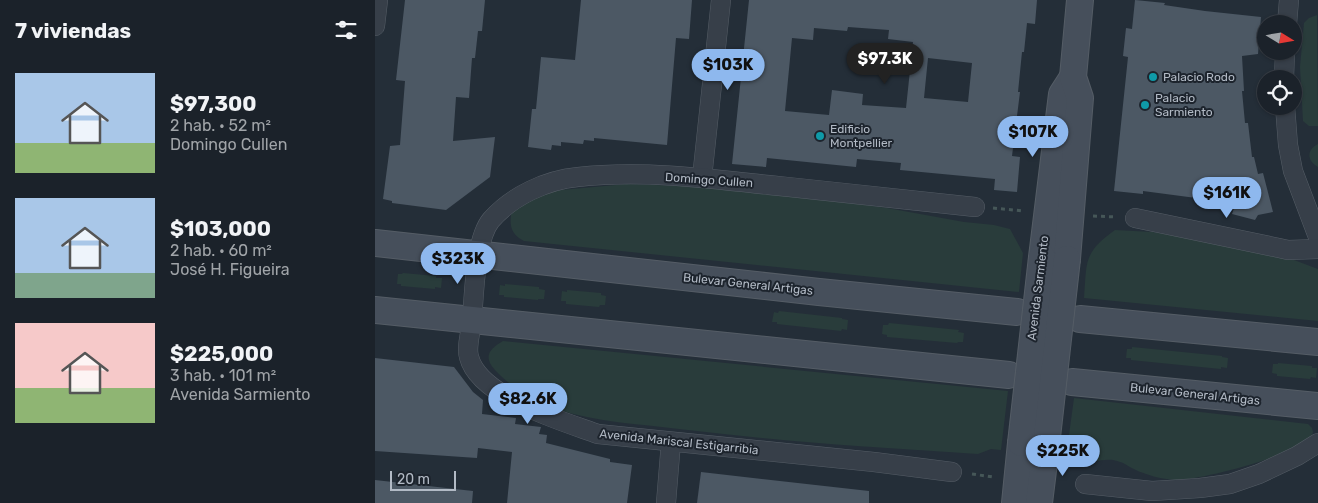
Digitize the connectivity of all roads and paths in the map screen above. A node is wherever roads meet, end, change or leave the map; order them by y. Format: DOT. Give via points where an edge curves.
graph roads {
  1 [pos="378,0"];
  2 [pos="721,0"];
  3 [pos="1080,0"];
  4 [pos="1289,0"];
  5 [pos="1288,15"];
  6 [pos="375,26"];
  7 [pos="1073,76"];
  8 [pos="1286,115"];
  9 [pos="702,178"];
  10 [pos="975,207"];
  11 [pos="1135,218"];
  12 [pos="1318,237"];
  13 [pos="375,243"];
  14 [pos="1318,249"];
  15 [pos="479,254"];
  16 [pos="375,310"];
  17 [pos="1017,312"];
  18 [pos="472,319"];
  19 [pos="1080,319"];
  20 [pos="1318,342"];
  21 [pos="1009,375"];
  22 [pos="1072,382"];
  23 [pos="1318,406"];
  24 [pos="671,442"];
  25 [pos="1318,443"];
  26 [pos="952,472"];
  27 [pos="1085,484"];
  28 [pos="666,503"];
  29 [pos="1015,503"];
  30 [pos="1039,503"];
  1 -- 6 [label="street"];
  2 -- 9 [label="street"];
  3 -- 7 [label="main road, Avenida Sarmiento"];
  4 -- 5 [label="street"];
  7 -- 29 [label="main road, Avenida Sarmiento, bridge" via="1062,94"];
  7 -- 30 [label="main road, Avenida Sarmiento, bridge" via="1080,98 1067,259"];
  8 -- 12 [label="street" via="1293,171"];
  9 -- 10 [label="street, Domingo Cullen"];
  9 -- 15 [label="street, Domingo Cullen" via="612,175 576,177 546,185 526,193 490,221 483,232"];
  11 -- 14 [label="street" via="1288,250"];
  13 -- 15 [label="main road, Bulevar General Artigas"];
  15 -- 17 [label="main road, Bulevar General Artigas"];
  15 -- 18 [label="street"];
  16 -- 18 [label="main road"];
  18 -- 21 [label="main road"];
  18 -- 24 [label="street, Avenida Mariscal Estigarribia" via="468,355 475,371 490,386 558,420 598,434"];
  19 -- 20 [label="main road"];
  22 -- 23 [label="main road, Bulevar General Artigas"];
  24 -- 26 [label="street, Avenida Mariscal Estigarribia"];
  24 -- 28 [label="street"];
  25 -- 27 [label="street" via="1259,474 1230,484 1152,491"];
}
